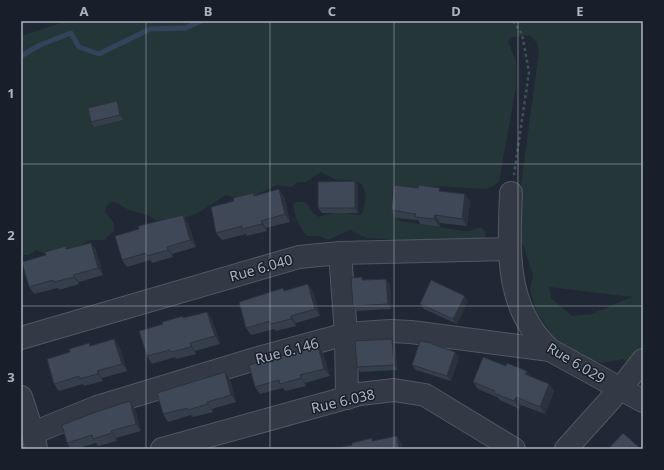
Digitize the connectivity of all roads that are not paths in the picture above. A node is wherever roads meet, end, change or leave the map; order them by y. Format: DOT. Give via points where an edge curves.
graph roads {
  1 [pos="511,193"];
  2 [pos="509,250"];
  3 [pos="340,253"];
  4 [pos="346,334"];
  5 [pos="21,338"];
  6 [pos="550,350"];
  7 [pos="643,360"];
  8 [pos="620,389"];
  9 [pos="21,397"];
  10 [pos="347,398"];
  11 [pos="643,401"];
  12 [pos="35,441"];
  13 [pos="162,449"];
  14 [pos="514,449"];
  15 [pos="566,449"];
  1 -- 2 [label="street, Rue 6.029"];
  2 -- 3 [label="street, Rue 6.040"];
  2 -- 6 [label="street, Rue 6.029" via="511,273 522,309"];
  3 -- 4 [label="street"];
  3 -- 5 [label="street, Rue 6.040" via="299,257"];
  4 -- 6 [label="street, Rue 6.146" via="390,330"];
  4 -- 10 [label="street"];
  4 -- 12 [label="street, Rue 6.146" via="97,407"];
  6 -- 8 [label="street, Rue 6.029"];
  7 -- 8 [label="street"];
  8 -- 11 [label="street, Rue 6.029"];
  8 -- 15 [label="street"];
  9 -- 12 [label="street"];
  10 -- 13 [label="street, Rue 6.038"];
  10 -- 14 [label="street, Rue 6.038" via="394,390 425,395"];
}
